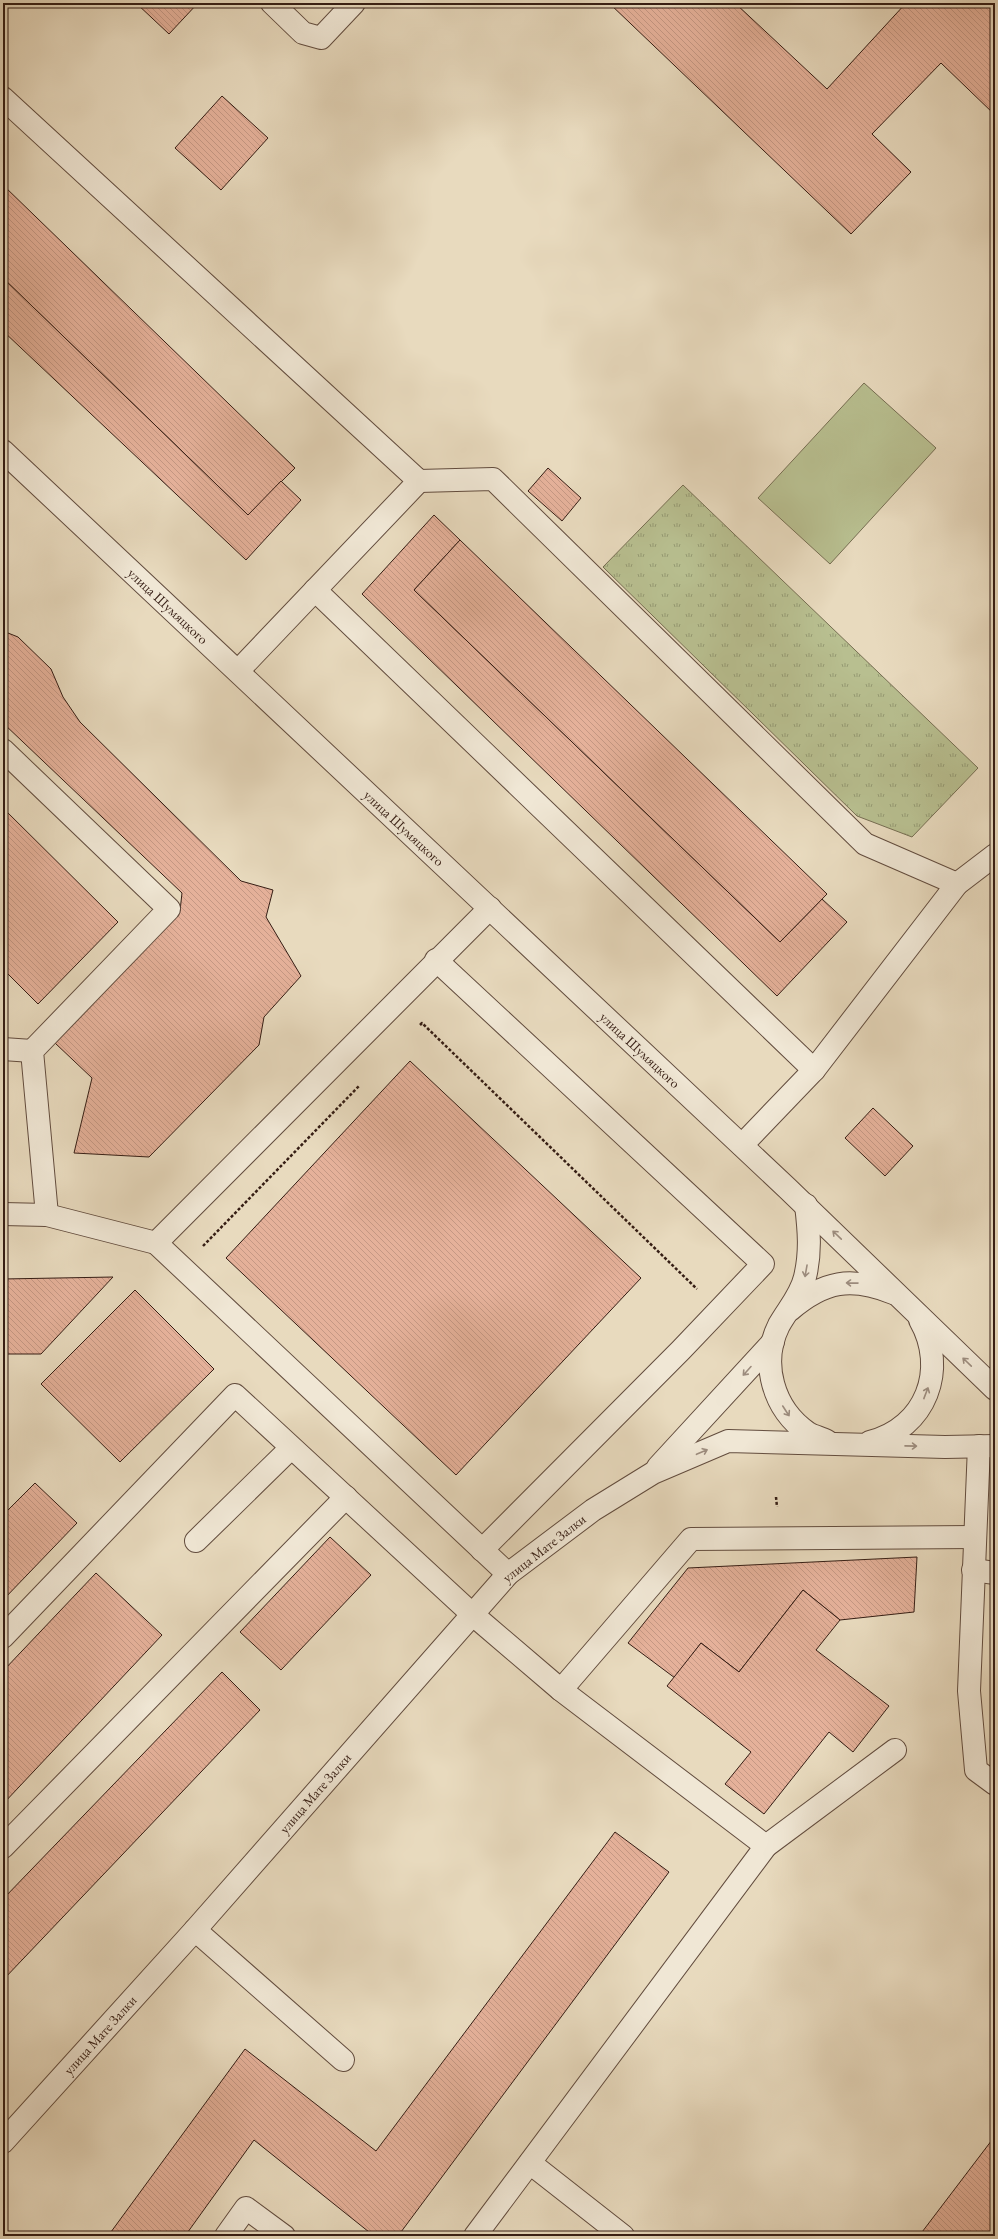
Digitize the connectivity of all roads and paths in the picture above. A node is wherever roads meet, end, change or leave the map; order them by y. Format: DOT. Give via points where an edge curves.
graph roads {
  1 [pos="272,3"];
  2 [pos="354,3"];
  3 [pos="3,98"];
  4 [pos="6,459"];
  5 [pos="419,481"];
  6 [pos="315,590"];
  7 [pos="238,671"];
  8 [pos="3,750"];
  9 [pos="995,855"];
  10 [pos="957,884"];
  11 [pos="490,908"];
  12 [pos="436,960"];
  13 [pos="416,1029"];
  14 [pos="3,1049"];
  15 [pos="32,1051"];
  16 [pos="814,1070"];
  17 [pos="366,1080"];
  18 [pos="742,1145"];
  19 [pos="806,1205"];
  20 [pos="3,1214"];
  21 [pos="47,1215"];
  22 [pos="156,1243"];
  23 [pos="183,1266"];
  24 [pos="719,1310"];
  25 [pos="790,1310"];
  26 [pos="915,1311"];
  27 [pos="773,1342"];
  28 [pos="995,1389"];
  29 [pos="833,1443"];
  30 [pos="858,1445"];
  31 [pos="987,1446"];
  32 [pos="291,1448"];
  33 [pos="653,1473"];
  34 [pos="346,1497"];
  35 [pos="975,1538"];
  36 [pos="196,1541"];
  37 [pos="482,1550"];
  38 [pos="973,1570"];
  39 [pos="995,1573"];
  40 [pos="508,1574"];
  41 [pos="472,1614"];
  42 [pos="3,1637"];
  43 [pos="561,1690"];
  44 [pos="895,1750"];
  45 [pos="995,1784"];
  46 [pos="766,1846"];
  47 [pos="3,1847"];
  48 [pos="195,1930"];
  49 [pos="342,2060"];
  50 [pos="3,2142"];
  51 [pos="530,2162"];
  52 [pos="226,2236"];
  53 [pos="284,2236"];
  54 [pos="475,2236"];
  55 [pos="623,2236"];
  1 -- 2 [label="street" via="303,33 321,38"];
  3 -- 5 [label="street"];
  4 -- 7 [label="street, улица Шумяцкого"];
  5 -- 6 [label="street"];
  5 -- 10 [label="street" via="493,479 865,844"];
  6 -- 7 [label="street"];
  6 -- 16 [label="street"];
  7 -- 11 [label="street, улица Шумяцкого"];
  8 -- 15 [label="street" via="169,909"];
  9 -- 10 [label="street"];
  10 -- 16 [label="street"];
  11 -- 12 [label="street"];
  11 -- 18 [label="street, улица Шумяцкого"];
  12 -- 22 [label="street"];
  12 -- 24 [label="street" via="763,1264"];
  13 -- 24 [label="path" via="422,1023"];
  14 -- 15 [label="street"];
  15 -- 21 [label="street"];
  16 -- 18 [label="street"];
  17 -- 23 [label="path"];
  18 -- 19 [label="street, улица Шумяцкого"];
  19 -- 25 [label="street, one-way" via="810,1245 805,1278"];
  26 -- 19 [label="street, улица Шумяцкого, one-way"];
  20 -- 21 [label="street"];
  21 -- 22 [label="street"];
  22 -- 23 [label="street"];
  23 -- 37 [label="street"];
  24 -- 37 [label="street"];
  26 -- 25 [label="street, one-way" via="893,1294 873,1285 850,1282 828,1286 807,1295"];
  25 -- 27 [label="street"];
  28 -- 26 [label="street, one-way"];
  30 -- 26 [label="street, one-way" via="883,1439 905,1425 922,1405 931,1381 932,1355 926,1330"];
  27 -- 29 [label="street, one-way" via="770,1368 775,1394 788,1416 808,1433"];
  27 -- 33 [label="street, one-way"];
  29 -- 30 [label="street"];
  33 -- 29 [label="street, one-way" via="728,1442"];
  30 -- 31 [label="street, one-way"];
  31 -- 35 [label="street"];
  32 -- 34 [label="street"];
  32 -- 36 [label="street"];
  32 -- 42 [label="street" via="235,1395"];
  33 -- 40 [label="street, улица Мате Залки" via="593,1510"];
  34 -- 41 [label="street"];
  34 -- 47 [label="street"];
  35 -- 38 [label="street"];
  35 -- 43 [label="street" via="691,1539"];
  37 -- 40 [label="street"];
  38 -- 39 [label="street"];
  38 -- 45 [label="street" via="969,1690 976,1770"];
  40 -- 41 [label="street, улица Мате Залки"];
  41 -- 43 [label="street"];
  41 -- 48 [label="street, улица Мате Залки"];
  43 -- 46 [label="street"];
  44 -- 46 [label="street"];
  46 -- 51 [label="street"];
  48 -- 49 [label="street"];
  48 -- 50 [label="street, улица Мате Залки"];
  51 -- 54 [label="street"];
  51 -- 55 [label="street"];
  52 -- 53 [label="street" via="246,2208"];
}
